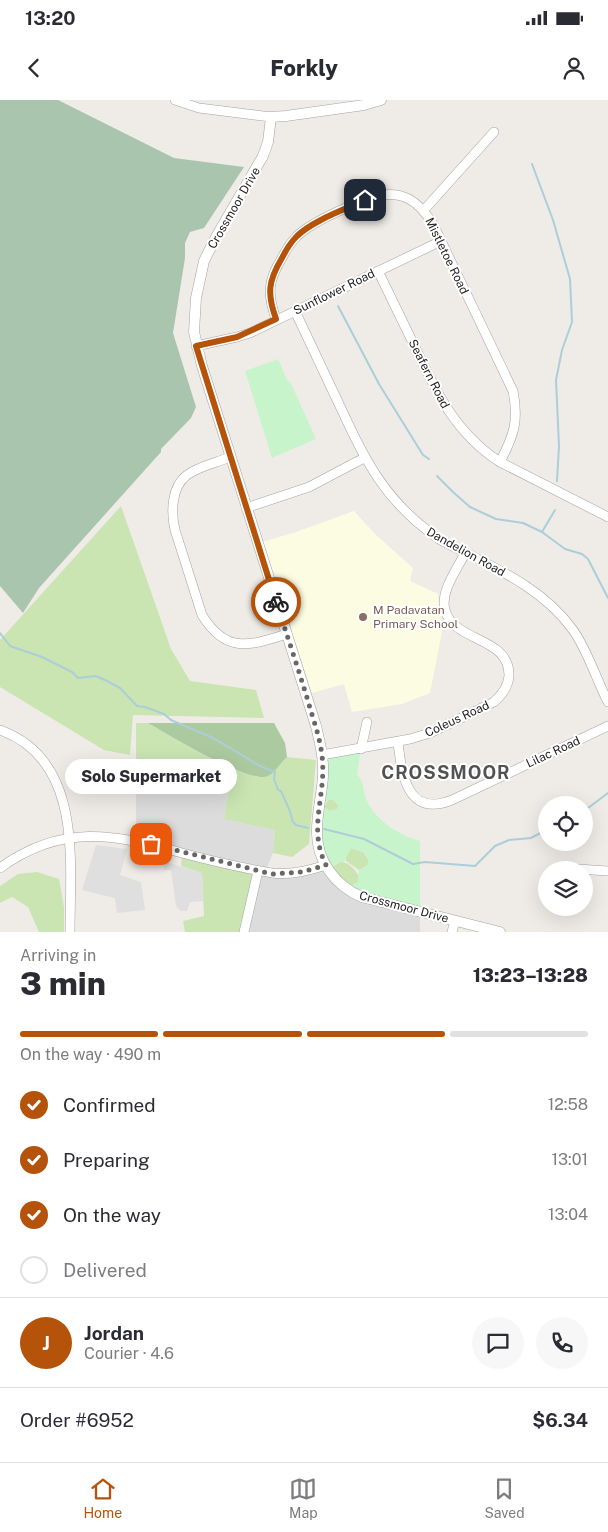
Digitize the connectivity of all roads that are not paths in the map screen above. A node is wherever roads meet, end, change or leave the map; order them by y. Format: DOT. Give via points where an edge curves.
graph roads {
  1 [pos="175,100"];
  2 [pos="380,100"];
  3 [pos="271,117"];
  4 [pos="494,132"];
  5 [pos="424,210"];
  6 [pos="441,241"];
  7 [pos="378,271"];
  8 [pos="295,311"];
  9 [pos="276,319"];
  10 [pos="196,346"];
  11 [pos="230,458"];
  12 [pos="364,458"];
  13 [pos="500,462"];
  14 [pos="246,508"];
  15 [pos="608,517"];
  16 [pos="465,553"];
  17 [pos="287,634"];
  18 [pos="608,702"];
  19 [pos="367,722"];
  20 [pos="608,726"];
  21 [pos="0,730"];
  22 [pos="398,742"];
  23 [pos="361,749"];
  24 [pos="322,755"];
  25 [pos="69,838"];
  26 [pos="326,865"];
  27 [pos="0,868"];
  28 [pos="593,870"];
  29 [pos="258,871"];
  30 [pos="608,871"];
  31 [pos="455,921"];
  32 [pos="70,932"];
  33 [pos="244,932"];
  34 [pos="452,932"];
  35 [pos="500,932"];
  1 -- 3 [label="street" via="200,108"];
  2 -- 3 [label="street"];
  3 -- 10 [label="street, Crossmoor Drive" via="263,156 204,261 194,310"];
  4 -- 5 [label="street"];
  5 -- 6 [label="street, Mistletoe Road"];
  5 -- 9 [label="street, Mistletoe Road" via="406,197 386,194 365,200 302,232 290,244 270,280 270,299"];
  6 -- 7 [label="street, Sunflower Road"];
  6 -- 13 [label="street, Mistletoe Road" via="513,391 517,409 514,429"];
  7 -- 8 [label="street, Sunflower Road"];
  7 -- 13 [label="street, Seafern Road" via="442,402 464,431"];
  8 -- 9 [label="street, Sunflower Road"];
  8 -- 12 [label="street, Dandelion Road"];
  9 -- 10 [label="street, Sunflower Road" via="237,337"];
  10 -- 11 [label="street, Crossmoor Drive"];
  11 -- 14 [label="street, Crossmoor Drive"];
  11 -- 17 [label="street" via="184,477 173,503 172,519 202,615 220,637 240,644"];
  12 -- 14 [label="street" via="309,487"];
  12 -- 16 [label="street, Dandelion Road" via="385,489 414,521"];
  13 -- 15 [label="street, Seafern Road"];
  14 -- 17 [label="street, Crossmoor Drive"];
  16 -- 18 [label="street, Dandelion Road" via="530,588 558,611 574,632"];
  16 -- 22 [label="street, Coleus Road" via="445,595 445,611 453,624 504,657 509,675 506,689 494,702 430,733"];
  17 -- 24 [label="street, Crossmoor Drive"];
  19 -- 23 [label="street"];
  20 -- 22 [label="street, Lilac Road" via="452,800 437,804 418,800 407,788"];
  21 -- 25 [label="street" via="26,743 50,771 62,799"];
  22 -- 23 [label="street, Coleus Road"];
  23 -- 24 [label="street, Coleus Road"];
  24 -- 26 [label="street, Crossmoor Drive" via="317,840"];
  25 -- 27 [label="street" via="49,842"];
  25 -- 29 [label="street" via="103,836 131,840"];
  25 -- 32 [label="street"];
  26 -- 29 [label="street" via="293,874"];
  26 -- 31 [label="street, Crossmoor Drive" via="335,879 354,894"];
  28 -- 30 [label="street"];
  29 -- 33 [label="street"];
  31 -- 34 [label="street"];
  31 -- 35 [label="street, Crossmoor Drive"];
}
